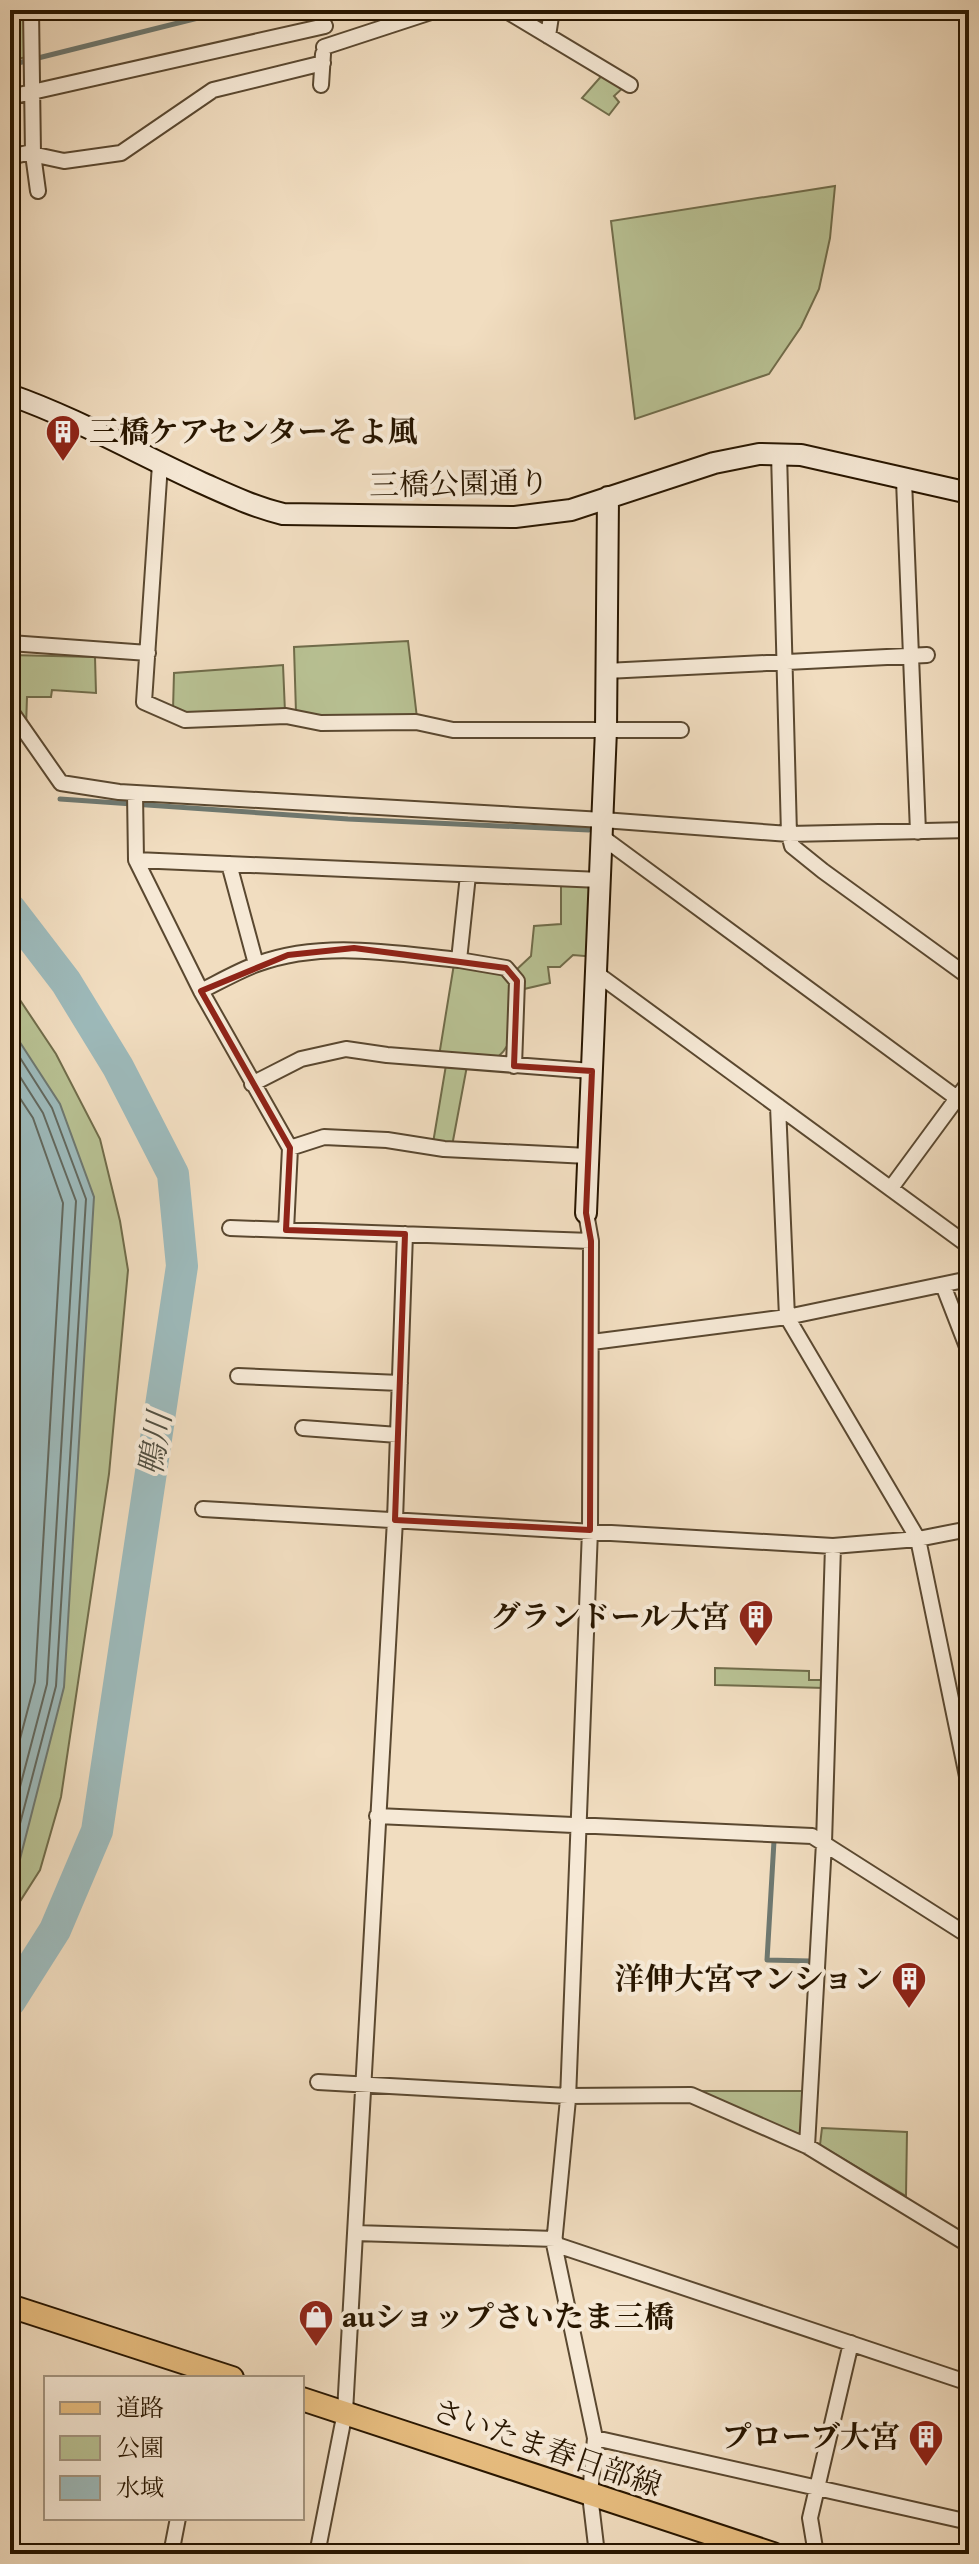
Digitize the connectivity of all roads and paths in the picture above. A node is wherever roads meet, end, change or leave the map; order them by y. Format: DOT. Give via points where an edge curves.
graph roads {
  1 [pos="31,10"];
  2 [pos="326,10"];
  3 [pos="437,10"];
  4 [pos="505,10"];
  5 [pos="552,10"];
  6 [pos="325,26"];
  7 [pos="548,36"];
  8 [pos="324,47"];
  9 [pos="323,63"];
  10 [pos="321,85"];
  11 [pos="630,85"];
  12 [pos="32,92"];
  13 [pos="10,97"];
  14 [pos="33,154"];
  15 [pos="10,157"];
  16 [pos="38,191"];
  17 [pos="10,395"];
  18 [pos="779,453"];
  19 [pos="160,464"];
  20 [pos="904,480"];
  21 [pos="969,493"];
  22 [pos="608,497"];
  23 [pos="10,643"];
  24 [pos="148,653"];
  25 [pos="920,656"];
  26 [pos="786,662"];
  27 [pos="606,671"];
  28 [pos="10,710"];
  29 [pos="606,730"];
  30 [pos="681,730"];
  31 [pos="135,793"];
  32 [pos="602,828"];
  33 [pos="969,830"];
  34 [pos="918,832"];
  35 [pos="789,834"];
  36 [pos="136,860"];
  37 [pos="229,864"];
  38 [pos="468,875"];
  39 [pos="600,880"];
  40 [pos="459,960"];
  41 [pos="256,964"];
  42 [pos="596,973"];
  43 [pos="969,977"];
  44 [pos="201,991"];
  45 [pos="514,1066"];
  46 [pos="592,1071"];
  47 [pos="969,1082"];
  48 [pos="252,1084"];
  49 [pos="963,1103"];
  50 [pos="778,1106"];
  51 [pos="290,1148"];
  52 [pos="588,1156"];
  53 [pos="891,1188"];
  54 [pos="586,1213"];
  55 [pos="230,1228"];
  56 [pos="286,1230"];
  57 [pos="405,1234"];
  58 [pos="591,1241"];
  59 [pos="969,1246"];
  60 [pos="969,1279"];
  61 [pos="943,1285"];
  62 [pos="787,1317"];
  63 [pos="592,1342"];
  64 [pos="969,1352"];
  65 [pos="238,1376"];
  66 [pos="400,1383"];
  67 [pos="303,1428"];
  68 [pos="398,1435"];
  69 [pos="203,1509"];
  70 [pos="395,1520"];
  71 [pos="969,1529"];
  72 [pos="590,1530"];
  73 [pos="918,1539"];
  74 [pos="833,1546"];
  75 [pos="969,1786"];
  76 [pos="377,1816"];
  77 [pos="578,1825"];
  78 [pos="824,1843"];
  79 [pos="969,1936"];
  80 [pos="318,2082"];
  81 [pos="363,2085"];
  82 [pos="568,2096"];
  83 [pos="807,2146"];
  84 [pos="355,2233"];
  85 [pos="554,2241"];
  86 [pos="969,2245"];
  87 [pos="10,2306"];
  88 [pos="851,2343"];
  89 [pos="204,2374"];
  90 [pos="969,2383"];
  91 [pos="304,2400"];
  92 [pos="345,2412"];
  93 [pos="595,2438"];
  94 [pos="817,2488"];
  95 [pos="590,2495"];
  96 [pos="178,2520"];
  97 [pos="969,2522"];
  98 [pos="171,2554"];
  99 [pos="317,2554"];
  100 [pos="597,2554"];
  101 [pos="773,2554"];
  102 [pos="816,2554"];
  1 -- 12 [label="street"];
  2 -- 6 [label="street"];
  3 -- 8 [label="street"];
  4 -- 7 [label="street"];
  5 -- 7 [label="street"];
  6 -- 8 [label="street"];
  6 -- 12 [label="street"];
  7 -- 11 [label="street"];
  8 -- 9 [label="street"];
  9 -- 10 [label="street"];
  9 -- 14 [label="street" via="213,90 121,153 64,161"];
  12 -- 13 [label="street"];
  12 -- 14 [label="street"];
  14 -- 15 [label="street"];
  14 -- 16 [label="street"];
  17 -- 19 [label="street, 三橋公園通り"];
  18 -- 20 [label="street, 三橋公園通り"];
  18 -- 22 [label="street, 三橋公園通り" via="736,457"];
  18 -- 26 [label="street"];
  19 -- 22 [label="street, 三橋公園通り" via="257,508 283,514 515,517 571,510"];
  19 -- 24 [label="street"];
  20 -- 21 [label="street, 三橋公園通り"];
  20 -- 25 [label="street"];
  22 -- 27 [label="street"];
  23 -- 24 [label="street"];
  24 -- 29 [label="street" via="144,702 185,720 286,716 321,723 416,722 453,730"];
  25 -- 26 [label="street"];
  25 -- 34 [label="street"];
  26 -- 27 [label="street"];
  26 -- 35 [label="street"];
  27 -- 29 [label="street"];
  28 -- 31 [label="street" via="61,783"];
  29 -- 30 [label="street"];
  29 -- 32 [label="street"];
  31 -- 32 [label="street"];
  31 -- 36 [label="street"];
  32 -- 35 [label="street"];
  32 -- 39 [label="street"];
  32 -- 49 [label="street"];
  33 -- 34 [label="street"];
  34 -- 35 [label="street"];
  35 -- 43 [label="street" via="792,846 823,871"];
  36 -- 37 [label="street"];
  36 -- 44 [label="street"];
  37 -- 38 [label="street"];
  37 -- 41 [label="street"];
  38 -- 39 [label="street"];
  38 -- 40 [label="street"];
  39 -- 42 [label="street"];
  40 -- 41 [label="street" via="354,948"];
  40 -- 45 [label="street" via="506,968 517,981"];
  41 -- 44 [label="street"];
  42 -- 46 [label="street"];
  42 -- 50 [label="street"];
  44 -- 48 [label="street"];
  45 -- 46 [label="street"];
  45 -- 48 [label="street" via="346,1049 301,1059"];
  46 -- 52 [label="street"];
  47 -- 49 [label="street"];
  48 -- 51 [label="street"];
  49 -- 53 [label="street"];
  50 -- 53 [label="street"];
  50 -- 62 [label="street"];
  51 -- 52 [label="street" via="324,1137"];
  51 -- 56 [label="street"];
  52 -- 54 [label="street"];
  53 -- 59 [label="street"];
  54 -- 58 [label="street"];
  55 -- 56 [label="street"];
  56 -- 57 [label="street"];
  57 -- 58 [label="street"];
  57 -- 66 [label="street"];
  58 -- 63 [label="street"];
  60 -- 61 [label="street"];
  61 -- 62 [label="street"];
  61 -- 64 [label="street"];
  62 -- 63 [label="street"];
  62 -- 73 [label="street"];
  63 -- 72 [label="street"];
  65 -- 66 [label="street"];
  66 -- 68 [label="street"];
  67 -- 68 [label="street"];
  68 -- 70 [label="street"];
  69 -- 70 [label="street"];
  70 -- 72 [label="street"];
  70 -- 76 [label="street"];
  71 -- 73 [label="street"];
  72 -- 74 [label="street"];
  72 -- 77 [label="street"];
  73 -- 74 [label="street"];
  73 -- 75 [label="street"];
  74 -- 78 [label="street"];
  76 -- 77 [label="street"];
  76 -- 81 [label="street"];
  77 -- 78 [label="street" via="812,1836"];
  77 -- 82 [label="street"];
  78 -- 79 [label="street"];
  78 -- 83 [label="street"];
  80 -- 81 [label="street"];
  81 -- 82 [label="street"];
  81 -- 84 [label="street"];
  82 -- 83 [label="street" via="691,2095"];
  82 -- 85 [label="street"];
  83 -- 86 [label="street"];
  84 -- 85 [label="street"];
  84 -- 92 [label="street"];
  85 -- 88 [label="street"];
  85 -- 93 [label="street"];
  87 -- 89 [label="main road"];
  88 -- 90 [label="street"];
  88 -- 94 [label="street"];
  91 -- 92 [label="main road, さいたま春日部線"];
  92 -- 95 [label="main road, さいたま春日部線"];
  92 -- 99 [label="street"];
  93 -- 94 [label="street"];
  93 -- 95 [label="street"];
  94 -- 97 [label="street"];
  94 -- 102 [label="street" via="810,2518"];
  95 -- 100 [label="street"];
  95 -- 101 [label="main road, さいたま春日部線"];
  96 -- 98 [label="street"];
}
